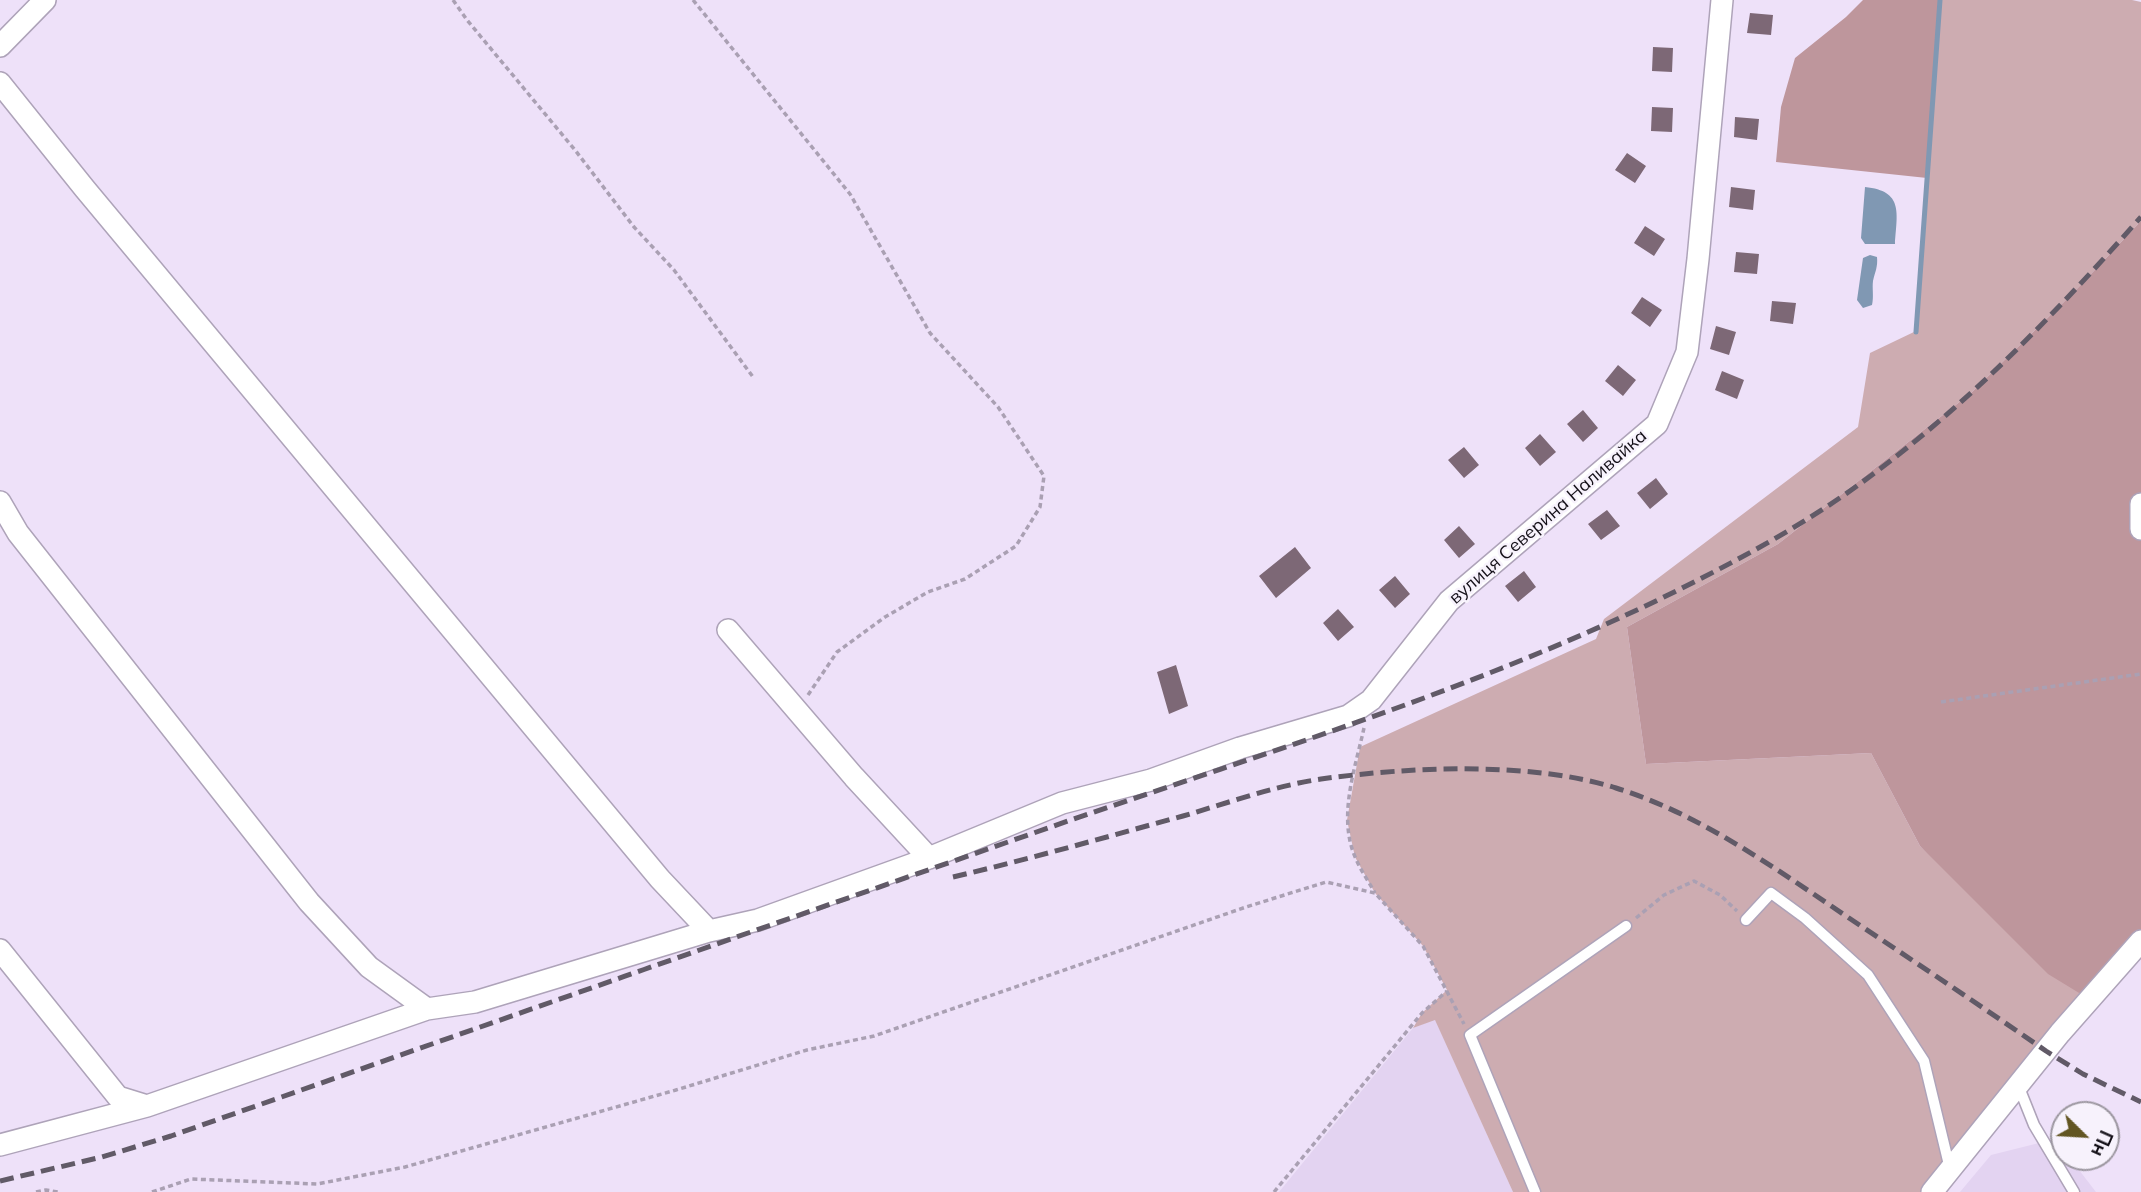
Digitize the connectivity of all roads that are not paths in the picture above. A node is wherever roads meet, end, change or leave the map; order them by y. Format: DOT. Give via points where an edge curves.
graph roads {
  1 [pos="45,0"];
  2 [pos="1722,0"];
  3 [pos="0,46"];
  4 [pos="0,83"];
  5 [pos="0,502"];
  6 [pos="2141,504"];
  7 [pos="2141,529"];
  8 [pos="728,630"];
  9 [pos="929,858"];
  10 [pos="1746,920"];
  11 [pos="1626,926"];
  12 [pos="709,930"];
  13 [pos="2141,941"];
  14 [pos="0,950"];
  15 [pos="427,1009"];
  16 [pos="2018,1085"];
  17 [pos="147,1106"];
  18 [pos="0,1145"];
  19 [pos="1950,1169"];
  20 [pos="1535,1192"];
  21 [pos="1932,1192"];
  22 [pos="2074,1192"];
  1 -- 3 [label="street"];
  2 -- 9 [label="street, вулиця Северина Наливайка" via="1687,352 1657,424 1448,601 1371,700 1348,716 1151,780 1062,803"];
  4 -- 12 [label="street" via="660,879"];
  5 -- 15 [label="street" via="18,533 309,902 369,967"];
  6 -- 7 [label="street"];
  8 -- 9 [label="street"];
  9 -- 12 [label="street, вулиця Северина Наливайка" via="758,920"];
  10 -- 19 [label="lane" via="1771,893 1868,975 1924,1061"];
  11 -- 20 [label="lane" via="1470,1035"];
  12 -- 15 [label="street, вулиця Северина Наливайка" via="475,1002"];
  13 -- 16 [label="street"];
  14 -- 17 [label="street" via="118,1097"];
  15 -- 17 [label="street, вулиця Северина Наливайка"];
  16 -- 19 [label="street"];
  16 -- 22 [label="lane" via="2034,1125"];
  17 -- 18 [label="street, вулиця Северина Наливайка"];
  19 -- 21 [label="street"];
}
